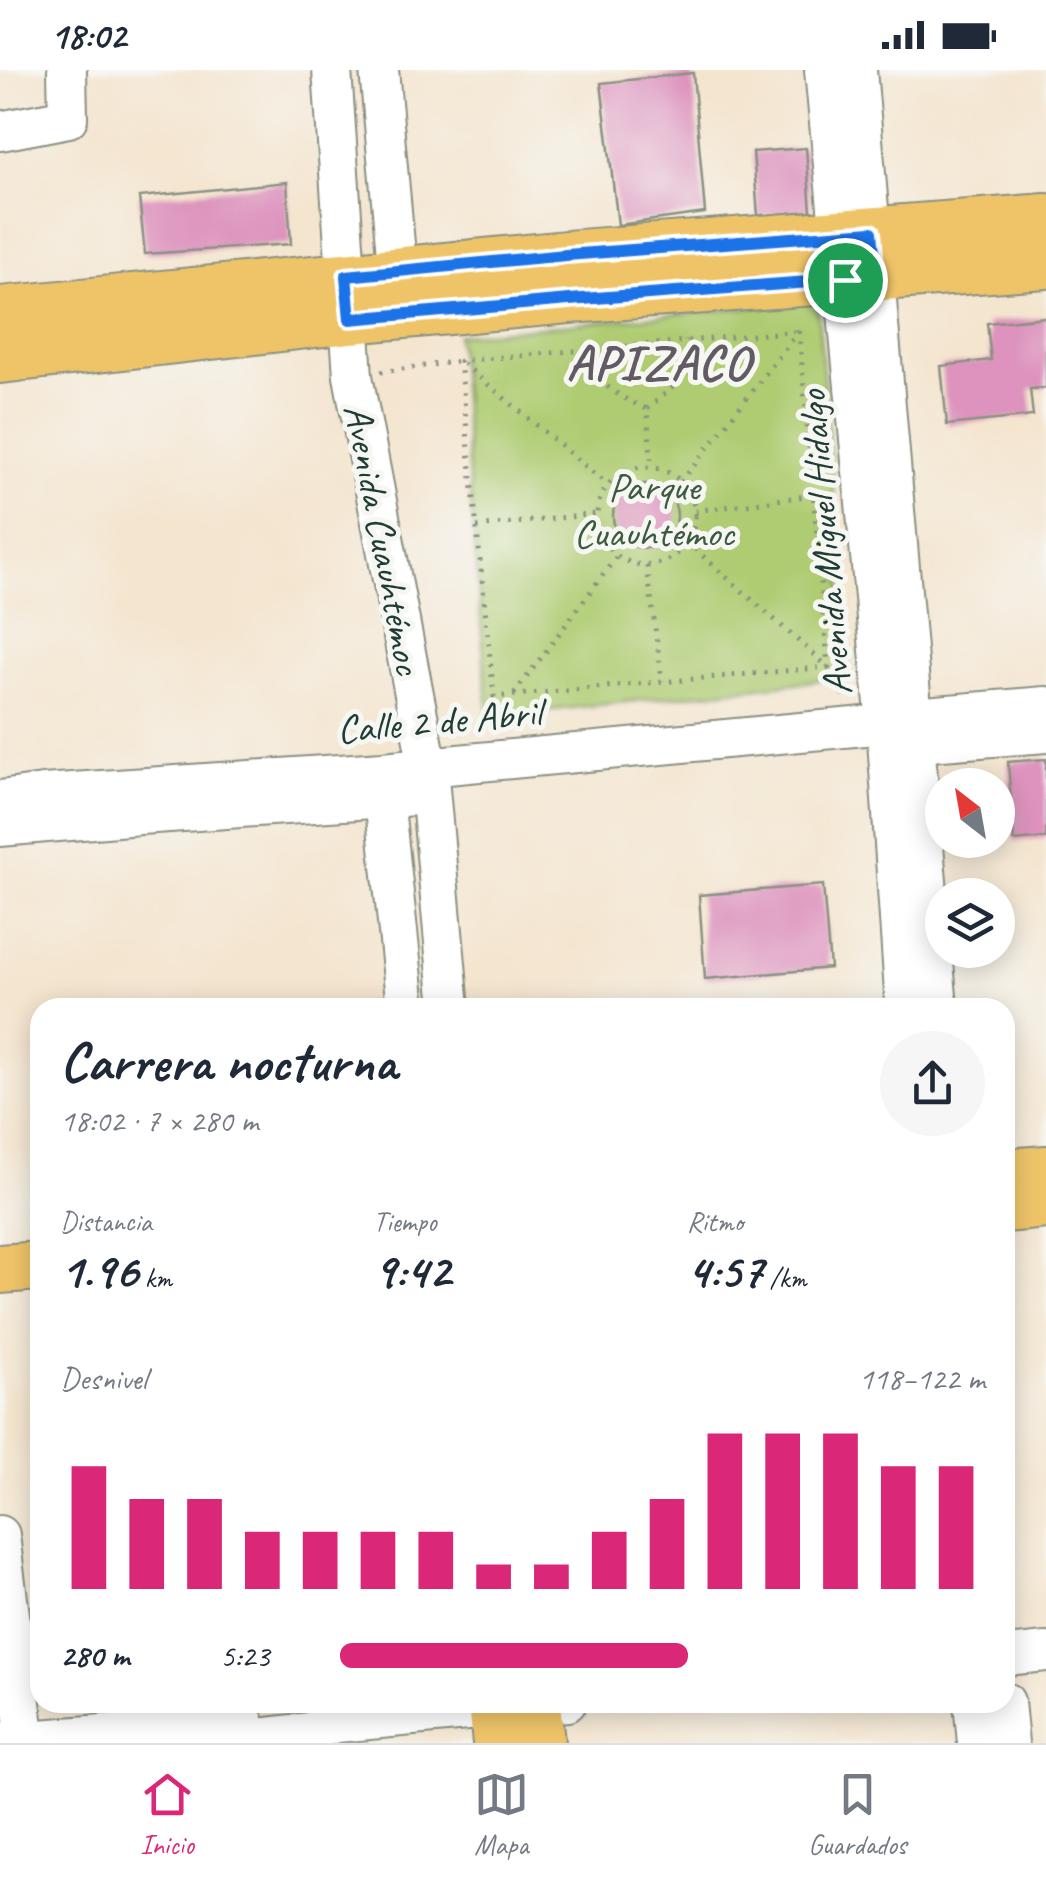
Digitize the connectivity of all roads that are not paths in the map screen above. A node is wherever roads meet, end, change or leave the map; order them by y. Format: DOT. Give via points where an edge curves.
graph roads {
  1 [pos="67,70"];
  2 [pos="332,70"];
  3 [pos="379,70"];
  4 [pos="841,72"];
  5 [pos="0,131"];
  6 [pos="1046,218"];
  7 [pos="858,256"];
  8 [pos="1046,264"];
  9 [pos="400,294"];
  10 [pos="348,298"];
  11 [pos="0,311"];
  12 [pos="0,359"];
  13 [pos="1046,706"];
  14 [pos="892,731"];
  15 [pos="1046,732"];
  16 [pos="429,781"];
  17 [pos="384,784"];
  18 [pos="0,800"];
  19 [pos="45,808"];
  20 [pos="0,827"];
  21 [pos="915,922"];
  22 [pos="405,998"];
  23 [pos="449,998"];
  24 [pos="906,998"];
  25 [pos="935,998"];
  26 [pos="1046,1170"];
  27 [pos="1015,1172"];
  28 [pos="1046,1204"];
  29 [pos="1015,1207"];
  30 [pos="30,1266"];
  31 [pos="0,1268"];
  32 [pos="30,1296"];
  33 [pos="0,1298"];
  34 [pos="0,1535"];
  35 [pos="1046,1652"];
  36 [pos="1015,1655"];
  37 [pos="974,1713"];
  38 [pos="1006,1713"];
  39 [pos="523,1716"];
  40 [pos="313,1718"];
  41 [pos="17,1741"];
  42 [pos="218,1743"];
  43 [pos="978,1743"];
  44 [pos="1009,1743"];
  1 -- 5 [label="street" via="68,118"];
  2 -- 10 [label="street, Avenida Cuauhtémoc"];
  3 -- 9 [label="street"];
  4 -- 7 [label="street, Avenida Miguel Hidalgo"];
  6 -- 7 [label="main road"];
  7 -- 8 [label="main road"];
  7 -- 9 [label="main road" via="569,300"];
  7 -- 14 [label="street, Avenida Miguel Hidalgo"];
  9 -- 10 [label="main road"];
  10 -- 11 [label="main road"];
  10 -- 12 [label="main road"];
  10 -- 16 [label="street, Avenida Cuauhtémoc" via="353,376"];
  13 -- 14 [label="street"];
  14 -- 15 [label="street"];
  14 -- 16 [label="street, Calle 2 de Abril"];
  14 -- 21 [label="street, Avenida Miguel Hidalgo"];
  16 -- 17 [label="street, Calle 2 de Abril"];
  16 -- 23 [label="street, Avenida Cuauhtémoc"];
  17 -- 19 [label="street, Calle 2 de Abril"];
  17 -- 22 [label="street"];
  18 -- 19 [label="street, Calle 2 de Abril"];
  19 -- 20 [label="street, Calle 2 de Abril"];
  21 -- 24 [label="street, Avenida Miguel Hidalgo"];
  21 -- 25 [label="street, Avenida Miguel Hidalgo"];
  26 -- 27 [label="main road"];
  28 -- 29 [label="main road"];
  30 -- 31 [label="main road"];
  32 -- 33 [label="main road"];
  34 -- 41 [label="street"];
  35 -- 36 [label="street"];
  37 -- 43 [label="street"];
  38 -- 44 [label="street"];
  39 -- 40 [label="street"];
  40 -- 41 [label="street"];
  40 -- 42 [label="street"];
}
